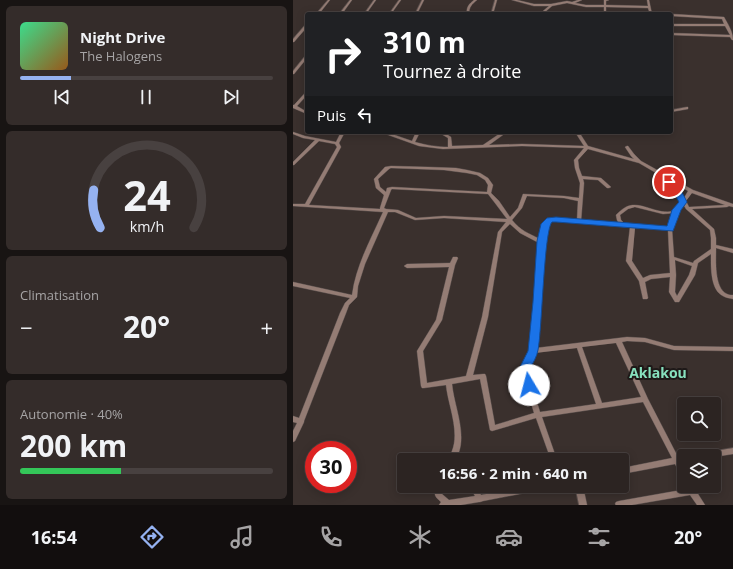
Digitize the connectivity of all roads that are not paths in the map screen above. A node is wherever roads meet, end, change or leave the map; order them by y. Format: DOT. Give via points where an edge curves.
graph roads {
  1 [pos="329,0"];
  2 [pos="351,0"];
  3 [pos="375,0"];
  4 [pos="400,0"];
  5 [pos="423,0"];
  6 [pos="476,0"];
  7 [pos="496,0"];
  8 [pos="513,0"];
  9 [pos="581,0"];
  10 [pos="608,0"];
  11 [pos="648,0"];
  12 [pos="526,1"];
  13 [pos="571,3"];
  14 [pos="551,5"];
  15 [pos="605,6"];
  16 [pos="650,7"];
  17 [pos="319,12"];
  18 [pos="342,12"];
  19 [pos="366,12"];
  20 [pos="391,12"];
  21 [pos="417,12"];
  22 [pos="468,12"];
  23 [pos="493,12"];
  24 [pos="544,12"];
  25 [pos="605,12"];
  26 [pos="651,12"];
  27 [pos="673,15"];
  28 [pos="673,25"];
  29 [pos="727,25"];
  30 [pos="305,27"];
  31 [pos="673,34"];
  32 [pos="732,38"];
  33 [pos="293,41"];
  34 [pos="305,58"];
  35 [pos="293,73"];
  36 [pos="305,95"];
  37 [pos="294,106"];
  38 [pos="687,108"];
  39 [pos="305,111"];
  40 [pos="673,111"];
  41 [pos="293,133"];
  42 [pos="342,134"];
  43 [pos="388,134"];
  44 [pos="417,134"];
  45 [pos="443,134"];
  46 [pos="502,134"];
  47 [pos="578,134"];
  48 [pos="318,140"];
  49 [pos="337,143"];
  50 [pos="413,143"];
  51 [pos="485,146"];
  52 [pos="587,147"];
  53 [pos="627,147"];
  54 [pos="450,148"];
  55 [pos="639,162"];
  56 [pos="293,164"];
  57 [pos="663,175"];
  58 [pos="580,178"];
  59 [pos="609,187"];
  60 [pos="691,191"];
  61 [pos="489,193"];
  62 [pos="387,195"];
  63 [pos="581,200"];
  64 [pos="683,202"];
  65 [pos="293,205"];
  66 [pos="306,206"];
  67 [pos="731,206"];
  68 [pos="688,208"];
  69 [pos="677,210"];
  70 [pos="386,211"];
  71 [pos="510,220"];
  72 [pos="579,222"];
  73 [pos="624,226"];
  74 [pos="633,226"];
  75 [pos="670,229"];
  76 [pos="542,242"];
  77 [pos="713,248"];
  78 [pos="733,251"];
  79 [pos="455,258"];
  80 [pos="672,258"];
  81 [pos="452,265"];
  82 [pos="695,265"];
  83 [pos="407,266"];
  84 [pos="673,275"];
  85 [pos="642,281"];
  86 [pos="293,284"];
  87 [pos="354,296"];
  88 [pos="733,297"];
  89 [pos="645,298"];
  90 [pos="618,340"];
  91 [pos="579,346"];
  92 [pos="733,349"];
  93 [pos="533,351"];
  94 [pos="469,378"];
  95 [pos="449,382"];
  96 [pos="645,399"];
  97 [pos="600,406"];
  98 [pos="538,415"];
  99 [pos="293,419"];
  100 [pos="301,422"];
  101 [pos="293,439"];
  102 [pos="733,451"];
  103 [pos="455,453"];
  104 [pos="552,453"];
  105 [pos="721,453"];
  106 [pos="677,455"];
  107 [pos="677,461"];
  108 [pos="629,470"];
  109 [pos="677,492"];
  110 [pos="438,493"];
  111 [pos="477,493"];
  112 [pos="510,493"];
  113 [pos="580,493"];
  114 [pos="694,493"];
  115 [pos="480,499"];
  116 [pos="445,504"];
  117 [pos="619,504"];
  118 [pos="583,505"];
  119 [pos="701,505"];
  1 -- 17 [label="street"];
  2 -- 18 [label="street"];
  3 -- 19 [label="street"];
  4 -- 20 [label="street"];
  5 -- 21 [label="street"];
  6 -- 22 [label="street" via="470,4"];
  7 -- 23 [label="street"];
  8 -- 12 [label="street"];
  9 -- 13 [label="street"];
  10 -- 15 [label="street" via="605,1"];
  11 -- 16 [label="street"];
  12 -- 14 [label="street" via="534,5"];
  13 -- 14 [label="street"];
  13 -- 15 [label="street"];
  14 -- 24 [label="street"];
  15 -- 16 [label="street"];
  15 -- 25 [label="street"];
  16 -- 26 [label="street"];
  27 -- 29 [label="street" via="723,18"];
  28 -- 29 [label="street"];
  29 -- 32 [label="street"];
  30 -- 33 [label="street"];
  31 -- 32 [label="street"];
  34 -- 35 [label="street"];
  36 -- 37 [label="street"];
  37 -- 39 [label="street"];
  38 -- 40 [label="street"];
  41 -- 48 [label="street"];
  42 -- 49 [label="street"];
  43 -- 50 [label="street"];
  44 -- 50 [label="street"];
  45 -- 54 [label="street" via="450,138"];
  46 -- 51 [label="street"];
  47 -- 52 [label="street"];
  48 -- 49 [label="street"];
  48 -- 56 [label="street"];
  49 -- 66 [label="street" via="339,147"];
  50 -- 54 [label="street"];
  51 -- 52 [label="street"];
  51 -- 54 [label="street"];
  52 -- 55 [label="street"];
  52 -- 58 [label="street" via="576,160"];
  53 -- 55 [label="street"];
  55 -- 57 [label="street"];
  57 -- 60 [label="street"];
  57 -- 64 [label="street" via="676,189"];
  58 -- 59 [label="street" via="599,179"];
  58 -- 63 [label="street"];
  60 -- 64 [label="street"];
  60 -- 67 [label="street"];
  61 -- 62 [label="street" via="392,188"];
  61 -- 62 [label="street" via="491,186 476,173 393,166 387,168 376,179 378,188"];
  61 -- 71 [label="street"];
  62 -- 70 [label="street" via="382,208"];
  63 -- 71 [label="street" via="525,195 520,208"];
  63 -- 72 [label="street"];
  64 -- 68 [label="street"];
  64 -- 69 [label="street"];
  65 -- 66 [label="street"];
  66 -- 70 [label="street"];
  67 -- 68 [label="street"];
  68 -- 77 [label="street" via="712,230"];
  69 -- 73 [label="street" via="664,214 628,207 618,215"];
  69 -- 75 [label="street"];
  70 -- 87 [label="street" via="363,264"];
  70 -- 94 [label="street" via="396,211 415,219 444,216 510,221 500,232 485,317"];
  71 -- 76 [label="street" via="520,231"];
  72 -- 73 [label="street"];
  72 -- 76 [label="street" via="550,220 545,224"];
  73 -- 74 [label="street"];
  74 -- 75 [label="street"];
  74 -- 85 [label="street" via="629,260"];
  75 -- 80 [label="street"];
  76 -- 93 [label="street"];
  77 -- 78 [label="street"];
  77 -- 82 [label="street" via="699,258"];
  77 -- 88 [label="street" via="716,284 722,295"];
  79 -- 81 [label="street"];
  80 -- 82 [label="street"];
  80 -- 84 [label="street"];
  81 -- 83 [label="street"];
  81 -- 95 [label="street" via="439,320 420,351 424,386"];
  82 -- 84 [label="street" via="677,301 672,292"];
  84 -- 85 [label="street" via="654,276"];
  85 -- 89 [label="street"];
  86 -- 87 [label="street"];
  87 -- 100 [label="street" via="343,313"];
  90 -- 91 [label="street"];
  90 -- 92 [label="street" via="645,340 674,348"];
  90 -- 96 [label="street"];
  91 -- 93 [label="street"];
  91 -- 97 [label="street"];
  93 -- 98 [label="street" via="524,369"];
  94 -- 95 [label="street"];
  94 -- 98 [label="street" via="483,376 492,428"];
  95 -- 103 [label="street" via="456,417"];
  96 -- 97 [label="street"];
  96 -- 106 [label="street"];
  97 -- 98 [label="street"];
  98 -- 104 [label="street"];
  99 -- 100 [label="street"];
  100 -- 101 [label="street"];
  102 -- 105 [label="street"];
  107 -- 108 [label="street"];
  109 -- 117 [label="street"];
  110 -- 116 [label="street"];
  111 -- 115 [label="street"];
  112 -- 115 [label="street"];
  113 -- 118 [label="street"];
  114 -- 119 [label="street"];
  115 -- 116 [label="street"];
}
